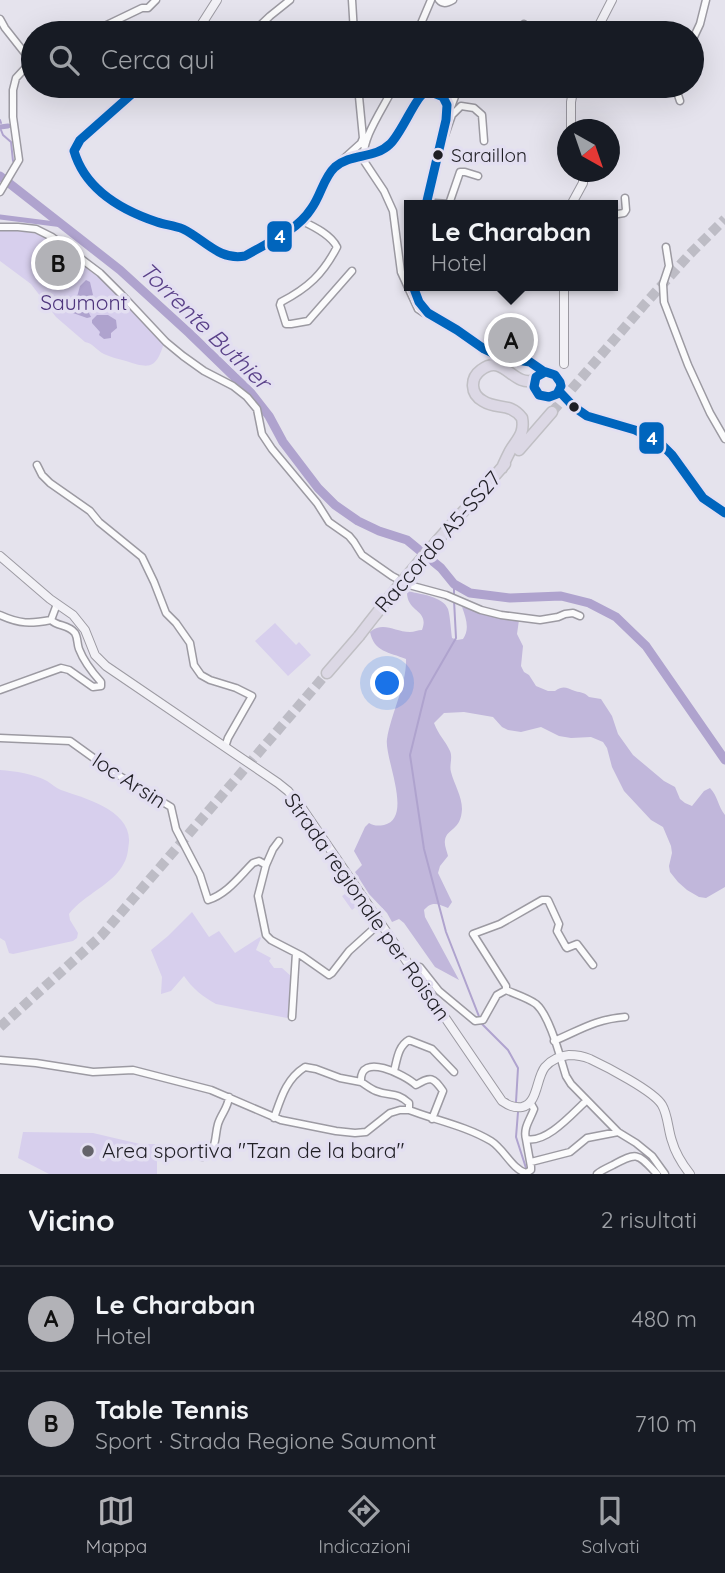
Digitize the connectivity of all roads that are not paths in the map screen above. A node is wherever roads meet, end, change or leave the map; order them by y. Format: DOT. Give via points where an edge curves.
graph roads {
  1 [pos="156,0"];
  2 [pos="217,0"];
  3 [pos="290,0"];
  4 [pos="352,0"];
  5 [pos="431,0"];
  6 [pos="439,0"];
  7 [pos="453,0"];
  8 [pos="612,0"];
  9 [pos="706,0"];
  10 [pos="115,21"];
  11 [pos="204,21"];
  12 [pos="265,21"];
  13 [pos="353,21"];
  14 [pos="422,21"];
  15 [pos="601,21"];
  16 [pos="701,21"];
  17 [pos="2,24"];
  18 [pos="21,47"];
  19 [pos="21,71"];
  20 [pos="127,98"];
  21 [pos="359,98"];
  22 [pos="388,98"];
  23 [pos="420,98"];
  24 [pos="444,98"];
  25 [pos="454,98"];
  26 [pos="572,98"];
  27 [pos="679,98"];
  28 [pos="680,101"];
  29 [pos="571,119"];
  30 [pos="446,120"];
  31 [pos="368,138"];
  32 [pos="484,141"];
  33 [pos="440,143"];
  34 [pos="379,152"];
  35 [pos="363,156"];
  36 [pos="350,160"];
  37 [pos="335,167"];
  38 [pos="478,176"];
  39 [pos="583,182"];
  40 [pos="0,192"];
  41 [pos="625,198"];
  42 [pos="431,200"];
  43 [pos="450,200"];
  44 [pos="574,200"];
  45 [pos="618,214"];
  46 [pos="302,221"];
  47 [pos="0,227"];
  48 [pos="666,247"];
  49 [pos="352,271"];
  50 [pos="404,279"];
  51 [pos="410,291"];
  52 [pos="415,291"];
  53 [pos="564,291"];
  54 [pos="430,315"];
  55 [pos="546,376"];
  56 [pos="555,394"];
  57 [pos="552,412"];
  58 [pos="725,439"];
  59 [pos="37,465"];
  60 [pos="502,468"];
  61 [pos="725,513"];
  62 [pos="0,556"];
  63 [pos="57,604"];
  64 [pos="0,615"];
  65 [pos="580,616"];
  66 [pos="51,620"];
  67 [pos="327,673"];
  68 [pos="0,690"];
  69 [pos="0,738"];
  70 [pos="226,747"];
  71 [pos="279,841"];
  72 [pos="266,865"];
  73 [pos="380,923"];
  74 [pos="296,953"];
  75 [pos="593,965"];
  76 [pos="413,970"];
  77 [pos="506,990"];
  78 [pos="292,1017"];
  79 [pos="625,1017"];
  80 [pos="554,1041"];
  81 [pos="560,1056"];
  82 [pos="0,1060"];
  83 [pos="394,1071"];
  84 [pos="454,1072"];
  85 [pos="361,1082"];
  86 [pos="229,1097"];
  87 [pos="586,1101"];
  88 [pos="530,1102"];
  89 [pos="409,1110"];
  90 [pos="272,1117"];
  91 [pos="432,1119"];
  92 [pos="618,1132"];
  93 [pos="526,1139"];
  94 [pos="202,1157"];
  95 [pos="531,1162"];
  96 [pos="597,1174"];
  97 [pos="657,1174"];
  98 [pos="665,1174"];
  99 [pos="690,1174"];
  1 -- 10 [label="street"];
  2 -- 11 [label="main road"];
  3 -- 12 [label="street"];
  4 -- 13 [label="street"];
  5 -- 14 [label="street"];
  6 -- 7 [label="street"];
  8 -- 15 [label="main road"];
  9 -- 16 [label="street"];
  17 -- 18 [label="street"];
  19 -- 40 [label="street" via="13,90 19,160"];
  20 -- 46 [label="main road" via="87,133 74,151 81,172 97,190 135,212 183,229 233,258 245,256"];
  21 -- 37 [label="street" via="363,138"];
  22 -- 31 [label="street"];
  23 -- 34 [label="main road" via="394,139"];
  24 -- 30 [label="main road"];
  25 -- 30 [label="street"];
  26 -- 29 [label="main road"];
  27 -- 28 [label="street"];
  30 -- 33 [label="main road"];
  31 -- 34 [label="street"];
  31 -- 35 [label="street"];
  31 -- 36 [label="street"];
  32 -- 33 [label="street" via="482,115 461,106"];
  33 -- 42 [label="main road"];
  34 -- 35 [label="main road"];
  35 -- 36 [label="main road"];
  35 -- 50 [label="street" via="393,211"];
  36 -- 37 [label="main road"];
  37 -- 46 [label="main road"];
  38 -- 43 [label="street" via="460,172"];
  39 -- 44 [label="main road"];
  41 -- 45 [label="street" via="626,210"];
  46 -- 49 [label="street" via="337,247 305,288 281,302 286,324 307,321"];
  47 -- 65 [label="street" via="36,229 52,237 100,273 183,356 247,397 257,409 262,434 329,522 349,536 362,555 393,576 502,615 528,620 573,613"];
  48 -- 58 [label="street" via="669,266 663,302"];
  51 -- 54 [label="street" via="418,309"];
  52 -- 54 [label="main road"];
  53 -- 55 [label="main road" via="564,365"];
  54 -- 55 [label="main road" via="483,351 536,365"];
  55 -- 56 [label="main road" via="560,385"];
  55 -- 56 [label="main road" via="534,387 545,398"];
  55 -- 60 [label="highway" via="527,383 494,365 475,376 478,398 512,409 522,418 520,438"];
  56 -- 61 [label="main road" via="592,418 644,431 659,441 703,498"];
  57 -- 60 [label="highway, Raccordo A5-SS27"];
  59 -- 70 [label="street" via="46,479 142,557 166,613 190,643 201,675 251,696"];
  60 -- 67 [label="highway, Raccordo A5-SS27, bridge"];
  62 -- 63 [label="main road, Strada regionale per Roisan"];
  63 -- 66 [label="street"];
  63 -- 70 [label="main road, Strada regionale per Roisan" via="81,624 95,655 106,666"];
  64 -- 66 [label="street" via="27,624"];
  66 -- 68 [label="street" via="73,631 100,686 93,687 61,668"];
  69 -- 72 [label="street, loc Arsin" via="70,741 171,807 208,900 225,892 253,863"];
  70 -- 73 [label="main road, Strada regionale per Roisan" via="288,791"];
  71 -- 72 [label="street"];
  72 -- 74 [label="street" via="258,896 266,935"];
  73 -- 74 [label="street" via="348,951 332,974"];
  73 -- 76 [label="main road, Strada regionale per Roisan"];
  74 -- 78 [label="street"];
  75 -- 77 [label="street" via="577,944 566,947 548,900 542,900 473,934"];
  76 -- 77 [label="street" via="420,967 439,991 472,1019 480,1020 497,995"];
  76 -- 88 [label="main road, Strada regionale per Roisan" via="502,1101 511,1107"];
  77 -- 80 [label="street" via="538,1006"];
  79 -- 80 [label="street" via="608,1018"];
  80 -- 81 [label="street"];
  81 -- 87 [label="street" via="568,1080"];
  81 -- 88 [label="main road" via="546,1066"];
  81 -- 99 [label="main road" via="589,1059 654,1096 664,1108 672,1145"];
  82 -- 86 [label="street" via="93,1072 133,1070"];
  83 -- 84 [label="street" via="400,1050 409,1040 432,1049"];
  83 -- 85 [label="street" via="365,1068"];
  83 -- 91 [label="street" via="416,1085 431,1078 436,1081 443,1091"];
  85 -- 89 [label="street" via="377,1092 403,1098"];
  85 -- 90 [label="street" via="305,1068 284,1088"];
  86 -- 90 [label="street"];
  86 -- 94 [label="street" via="215,1144"];
  87 -- 92 [label="street"];
  87 -- 93 [label="street" via="547,1135"];
  88 -- 93 [label="street" via="534,1110 525,1129"];
  89 -- 90 [label="street" via="394,1111 360,1133"];
  89 -- 91 [label="street"];
  91 -- 95 [label="street" via="489,1140 523,1173 531,1170"];
  92 -- 95 [label="street" via="587,1138 570,1152"];
  92 -- 98 [label="street" via="652,1156"];
  93 -- 95 [label="street"];
  96 -- 97 [label="street" via="634,1156"];
}
